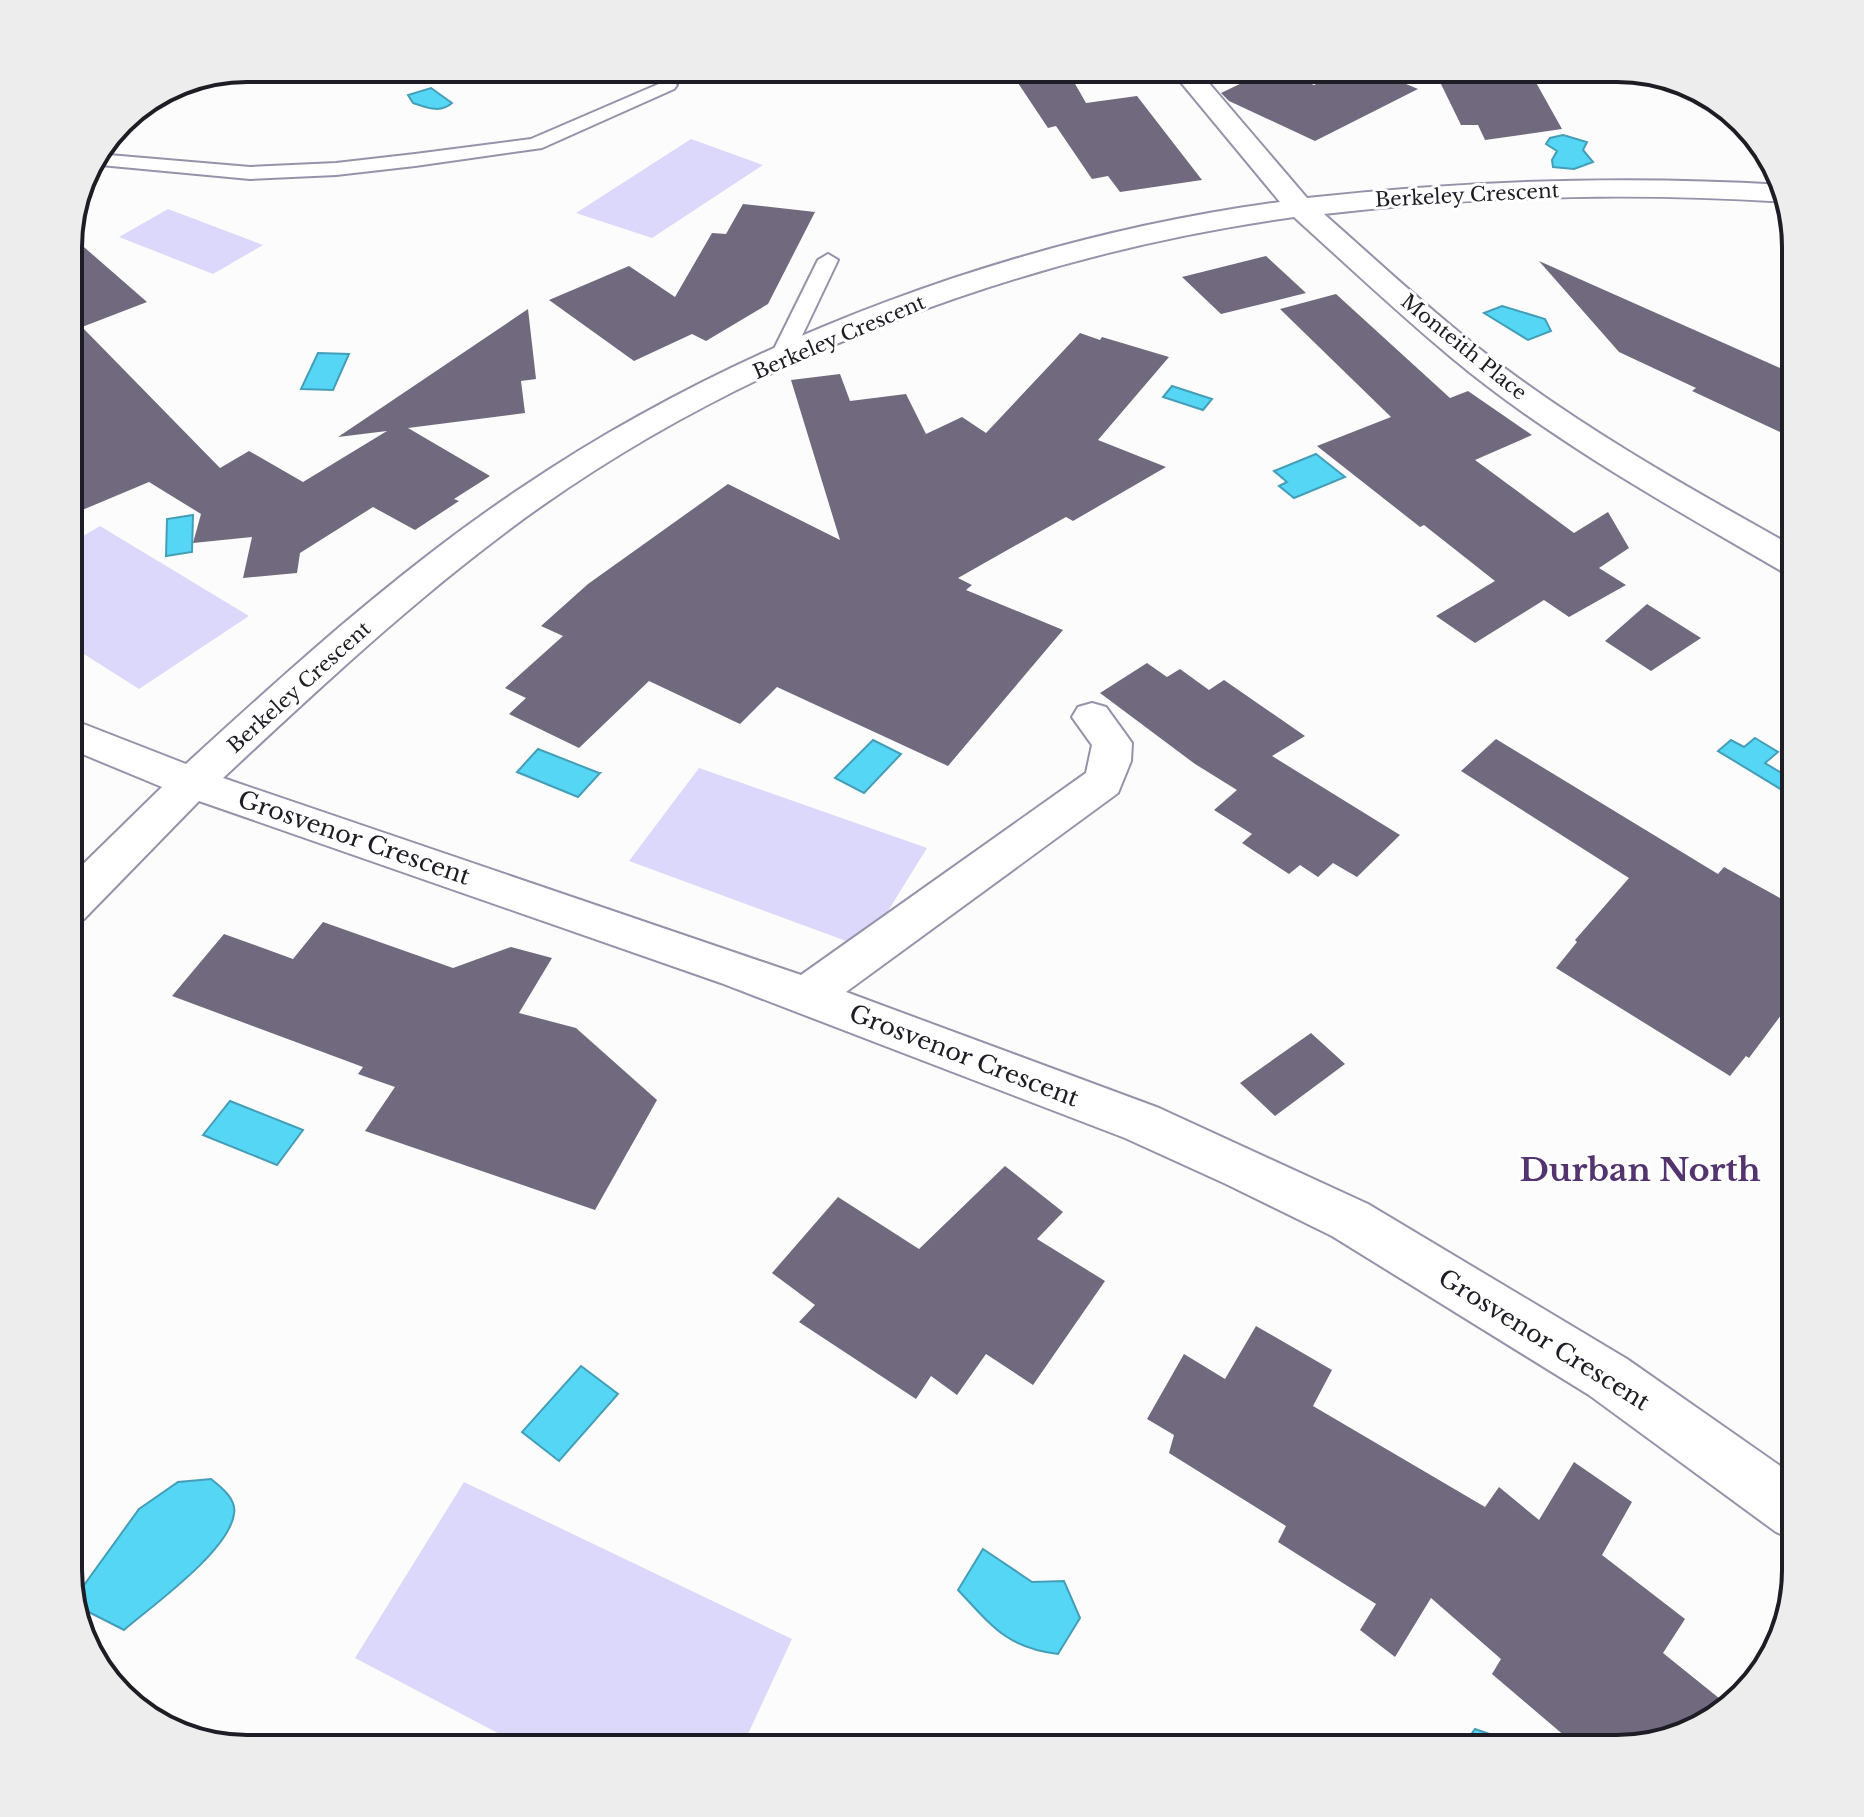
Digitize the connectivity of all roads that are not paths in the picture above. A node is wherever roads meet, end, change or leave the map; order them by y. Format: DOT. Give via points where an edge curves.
graph roads {
  1 [pos="1194,82"];
  2 [pos="668,85"];
  3 [pos="107,160"];
  4 [pos="1773,193"];
  5 [pos="1300,208"];
  6 [pos="828,260"];
  7 [pos="779,361"];
  8 [pos="1782,556"];
  9 [pos="1092,717"];
  10 [pos="82,738"];
  11 [pos="192,783"];
  12 [pos="82,893"];
  13 [pos="806,996"];
  14 [pos="1782,1502"];
  1 -- 5 [label="street, Monteith Place"];
  2 -- 3 [label="lane" via="535,144 336,169 250,173"];
  4 -- 5 [label="street, Berkeley Crescent" via="1545,190"];
  5 -- 7 [label="street, Berkeley Crescent" via="1126,240 969,284"];
  5 -- 8 [label="street, Monteith Place" via="1465,353 1554,417"];
  6 -- 7 [label="lane"];
  7 -- 11 [label="street, Berkeley Crescent" via="643,427 508,513 430,572"];
  9 -- 13 [label="street" via="1112,743 1103,782"];
  10 -- 11 [label="street, Grosvenor Crescent"];
  11 -- 12 [label="street, Berkeley Crescent"];
  11 -- 13 [label="street, Grosvenor Crescent"];
  13 -- 14 [label="street, Grosvenor Crescent" via="1142,1123 1350,1220 1608,1377"];
}
